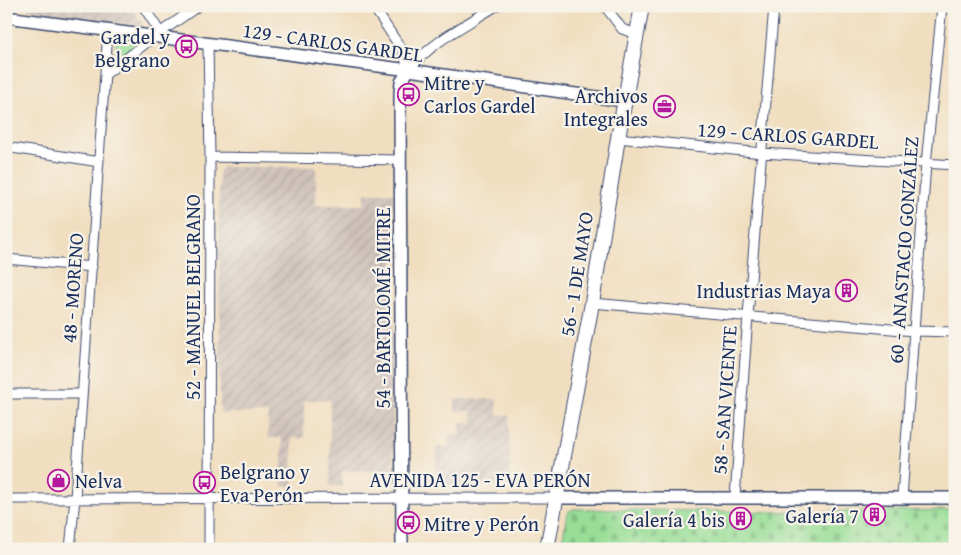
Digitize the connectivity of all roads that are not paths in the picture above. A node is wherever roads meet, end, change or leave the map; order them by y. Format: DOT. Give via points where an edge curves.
graph roads {
  1 [pos="143,6"];
  2 [pos="198,6"];
  3 [pos="373,6"];
  4 [pos="496,6"];
  5 [pos="605,6"];
  6 [pos="642,6"];
  7 [pos="774,6"];
  8 [pos="942,6"];
  9 [pos="6,17"];
  10 [pos="108,31"];
  11 [pos="637,34"];
  12 [pos="157,35"];
  13 [pos="208,44"];
  14 [pos="409,70"];
  15 [pos="106,74"];
  16 [pos="624,101"];
  17 [pos="618,138"];
  18 [pos="6,147"];
  19 [pos="762,153"];
  20 [pos="210,157"];
  21 [pos="400,160"];
  22 [pos="98,162"];
  23 [pos="926,164"];
  24 [pos="955,165"];
  25 [pos="6,259"];
  26 [pos="92,267"];
  27 [pos="592,303"];
  28 [pos="748,316"];
  29 [pos="914,331"];
  30 [pos="955,332"];
  31 [pos="6,394"];
  32 [pos="82,394"];
  33 [pos="735,496"];
  34 [pos="75,498"];
  35 [pos="402,498"];
  36 [pos="557,498"];
  37 [pos="902,498"];
  38 [pos="955,498"];
  39 [pos="6,499"];
  40 [pos="209,499"];
  41 [pos="70,549"];
  42 [pos="208,549"];
  43 [pos="402,549"];
  44 [pos="547,549"];
  1 -- 12 [label="street"];
  2 -- 12 [label="street"];
  3 -- 14 [label="street" via="402,50"];
  4 -- 14 [label="street" via="431,48"];
  5 -- 11 [label="street" via="622,29"];
  6 -- 11 [label="main road, 56 - 1 DE MAYO"];
  7 -- 19 [label="street, 58 - SAN VICENTE"];
  8 -- 23 [label="street, 60 - ANASTACIO GONZÁLEZ"];
  9 -- 10 [label="street, 129 - CARLOS GARDEL"];
  10 -- 12 [label="street, 129 - CARLOS GARDEL"];
  10 -- 15 [label="street, 48 - MORENO"];
  11 -- 16 [label="main road, 56 - 1 DE MAYO"];
  12 -- 13 [label="street, 129 - CARLOS GARDEL"];
  12 -- 15 [label="street"];
  13 -- 14 [label="street, 129 - CARLOS GARDEL"];
  13 -- 20 [label="street, 52 - MANUEL BELGRANO"];
  14 -- 16 [label="street, 129 - CARLOS GARDEL"];
  14 -- 21 [label="street, 54 - BARTOLOMÉ MITRE" via="401,82"];
  15 -- 22 [label="street, 48 - MORENO"];
  16 -- 17 [label="main road, 56 - 1 DE MAYO"];
  17 -- 19 [label="street, 129 - CARLOS GARDEL"];
  17 -- 27 [label="main road, 56 - 1 DE MAYO"];
  18 -- 22 [label="street"];
  19 -- 23 [label="street, 129 - CARLOS GARDEL"];
  19 -- 28 [label="street, 58 - SAN VICENTE"];
  20 -- 21 [label="street"];
  20 -- 40 [label="street, 52 - MANUEL BELGRANO"];
  21 -- 35 [label="street, 54 - BARTOLOMÉ MITRE"];
  22 -- 26 [label="street, 48 - MORENO"];
  23 -- 24 [label="street, 129 - CARLOS GARDEL"];
  23 -- 29 [label="street, 60 - ANASTACIO GONZÁLEZ"];
  25 -- 26 [label="street"];
  26 -- 32 [label="street, 48 - MORENO"];
  27 -- 28 [label="street"];
  27 -- 36 [label="main road, 56 - 1 DE MAYO"];
  28 -- 29 [label="street"];
  28 -- 33 [label="street, 58 - SAN VICENTE"];
  29 -- 30 [label="street"];
  29 -- 37 [label="street, 60 - ANASTACIO GONZÁLEZ"];
  31 -- 32 [label="street"];
  32 -- 34 [label="street, 48 - MORENO"];
  33 -- 36 [label="street, AVENIDA 125 - EVA PERÓN"];
  33 -- 37 [label="street, AVENIDA 125 - EVA PERÓN"];
  34 -- 39 [label="street, AVENIDA 125 - EVA PERÓN"];
  34 -- 40 [label="street, AVENIDA 125 - EVA PERÓN"];
  34 -- 41 [label="street, 48 - MORENO"];
  35 -- 36 [label="street, AVENIDA 125 - EVA PERÓN"];
  35 -- 40 [label="street, AVENIDA 125 - EVA PERÓN"];
  35 -- 43 [label="street, 54 - BARTOLOMÉ MITRE"];
  36 -- 44 [label="main road, 56 - 1 DE MAYO"];
  37 -- 38 [label="street, AVENIDA 125 - EVA PERÓN"];
  40 -- 42 [label="street, 52 - MANUEL BELGRANO"];
}
